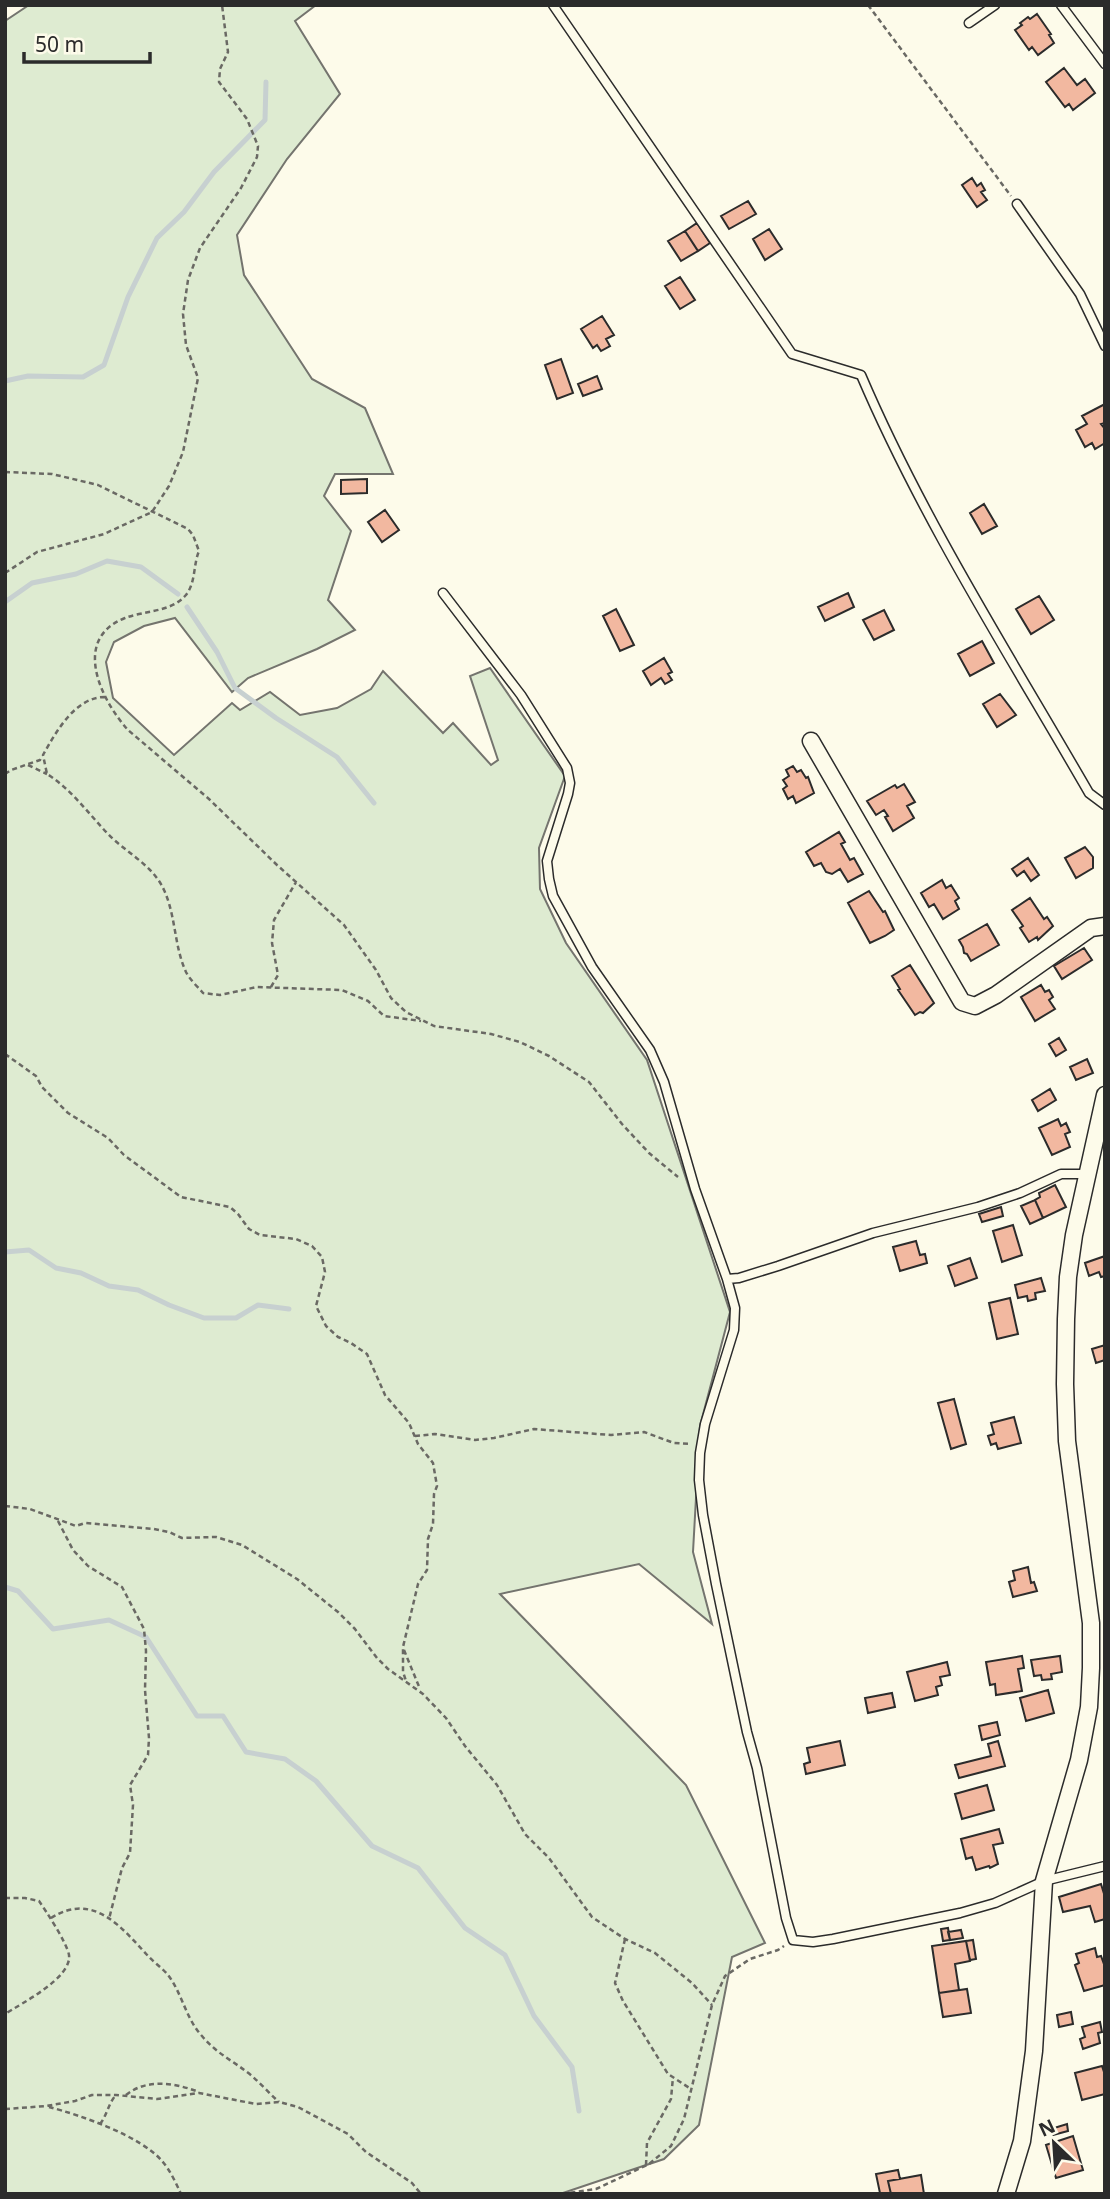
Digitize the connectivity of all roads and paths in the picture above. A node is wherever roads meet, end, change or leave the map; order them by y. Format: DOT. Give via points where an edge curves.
graph roads {
  1 [pos="222,5"];
  2 [pos="553,5"];
  3 [pos="868,5"];
  4 [pos="995,5"];
  5 [pos="1061,5"];
  6 [pos="968,23"];
  7 [pos="1105,64"];
  8 [pos="1017,204"];
  9 [pos="1105,346"];
  10 [pos="5,472"];
  11 [pos="152,512"];
  12 [pos="5,573"];
  13 [pos="443,593"];
  14 [pos="105,697"];
  15 [pos="811,741"];
  16 [pos="43,755"];
  17 [pos="27,764"];
  18 [pos="5,774"];
  19 [pos="47,774"];
  20 [pos="1105,805"];
  21 [pos="296,882"];
  22 [pos="1105,926"];
  23 [pos="271,987"];
  24 [pos="425,1021"];
  25 [pos="5,1054"];
  26 [pos="1105,1095"];
  27 [pos="1089,1174"];
  28 [pos="695,1189"];
  29 [pos="727,1279"];
  30 [pos="415,1436"];
  31 [pos="701,1447"];
  32 [pos="5,1507"];
  33 [pos="58,1519"];
  34 [pos="403,1647"];
  35 [pos="406,1682"];
  36 [pos="421,1692"];
  37 [pos="1105,1866"];
  38 [pos="1044,1881"];
  39 [pos="5,1898"];
  40 [pos="51,1918"];
  41 [pos="109,1919"];
  42 [pos="625,1939"];
  43 [pos="793,1940"];
  44 [pos="712,2005"];
  45 [pos="5,2014"];
  46 [pos="673,2077"];
  47 [pos="691,2089"];
  48 [pos="203,2093"];
  49 [pos="116,2095"];
  50 [pos="126,2095"];
  51 [pos="279,2102"];
  52 [pos="46,2106"];
  53 [pos="5,2109"];
  54 [pos="100,2124"];
  55 [pos="646,2165"];
  56 [pos="181,2194"];
  57 [pos="421,2194"];
  58 [pos="562,2194"];
  59 [pos="1006,2194"];
  1 -- 11 [label="path" via="228,52 219,82 247,119 258,146 257,157 200,248 188,280 183,314 186,345 198,378 183,452"];
  2 -- 20 [label="lane" via="792,354 861,375 940,533 1089,793"];
  3 -- 8 [label="path"];
  4 -- 6 [label="lane"];
  5 -- 7 [label="lane"];
  8 -- 9 [label="lane" via="1080,295"];
  10 -- 11 [label="path" via="52,474 98,485"];
  11 -- 12 [label="path" via="104,534 37,552"];
  11 -- 14 [label="path" via="193,535 199,551 193,580 178,602 127,617 104,632 94,668"];
  13 -- 28 [label="lane" via="521,695 567,768 568,794 547,861 553,897 592,967 650,1051 664,1082"];
  14 -- 16 [label="path" via="87,701 74,711"];
  14 -- 21 [label="path" via="128,730"];
  15 -- 22 [label="street" via="962,1002 975,1006 985,1001 1091,928"];
  16 -- 17 [label="path"];
  16 -- 19 [label="path"];
  17 -- 18 [label="path"];
  17 -- 19 [label="path"];
  19 -- 23 [label="path" via="164,888 187,974 203,993"];
  21 -- 23 [label="path" via="274,920 272,943 278,975"];
  21 -- 24 [label="path" via="344,925 390,998"];
  23 -- 24 [label="path" via="342,990 369,1001 384,1016"];
  24 -- 28 [label="path" via="520,1042 549,1056 589,1082 649,1153"];
  25 -- 30 [label="path" via="36,1076 68,1114 108,1138 181,1197 230,1207 260,1235 296,1239 312,1246 322,1257 325,1272 316,1306 326,1326 367,1354 385,1395"];
  26 -- 27 [label="street"];
  27 -- 29 [label="lane" via="1061,1174 978,1207 873,1233"];
  27 -- 38 [label="street" via="1068,1277 1065,1384 1067,1441 1091,1623 1089,1707 1079,1760"];
  28 -- 29 [label="lane"];
  29 -- 31 [label="lane" via="734,1330"];
  30 -- 31 [label="path" via="475,1440 534,1429 611,1435 644,1432"];
  30 -- 34 [label="path" via="433,1463 437,1486 427,1570 418,1584"];
  31 -- 43 [label="lane" via="703,1515"];
  32 -- 33 [label="path" via="30,1509"];
  33 -- 35 [label="path" via="76,1526 154,1529 181,1538 216,1536 242,1545 338,1612 377,1658"];
  33 -- 41 [label="path" via="73,1550 88,1566 122,1587 144,1629 148,1755 131,1785 130,1853"];
  34 -- 35 [label="path"];
  34 -- 36 [label="path"];
  35 -- 36 [label="path"];
  36 -- 42 [label="path" via="497,1785 525,1834 549,1858 592,1917"];
  37 -- 38 [label="lane"];
  38 -- 43 [label="lane" via="960,1913 833,1939"];
  38 -- 59 [label="street" via="1034,2051 1022,2141"];
  39 -- 40 [label="path" via="39,1901"];
  40 -- 41 [label="path" via="64,1910 82,1908"];
  40 -- 45 [label="path" via="69,1956 66,1969 54,1983"];
  41 -- 51 [label="path" via="169,1976 199,2034"];
  42 -- 44 [label="path" via="654,1952"];
  42 -- 46 [label="path" via="615,1983"];
  43 -- 44 [label="path" via="725,1976"];
  44 -- 47 [label="path"];
  46 -- 47 [label="path"];
  46 -- 55 [label="path" via="667,2110 647,2143"];
  47 -- 55 [label="path" via="671,2146"];
  48 -- 50 [label="path" via="157,2099"];
  48 -- 50 [label="path" via="184,2086 151,2084"];
  48 -- 51 [label="path" via="256,2104"];
  49 -- 50 [label="path"];
  49 -- 52 [label="path" via="92,2095"];
  49 -- 54 [label="path"];
  51 -- 57 [label="path" via="348,2134"];
  52 -- 53 [label="path"];
  52 -- 54 [label="path"];
  54 -- 56 [label="path" via="161,2159"];
  55 -- 58 [label="path" via="596,2189"];
}
